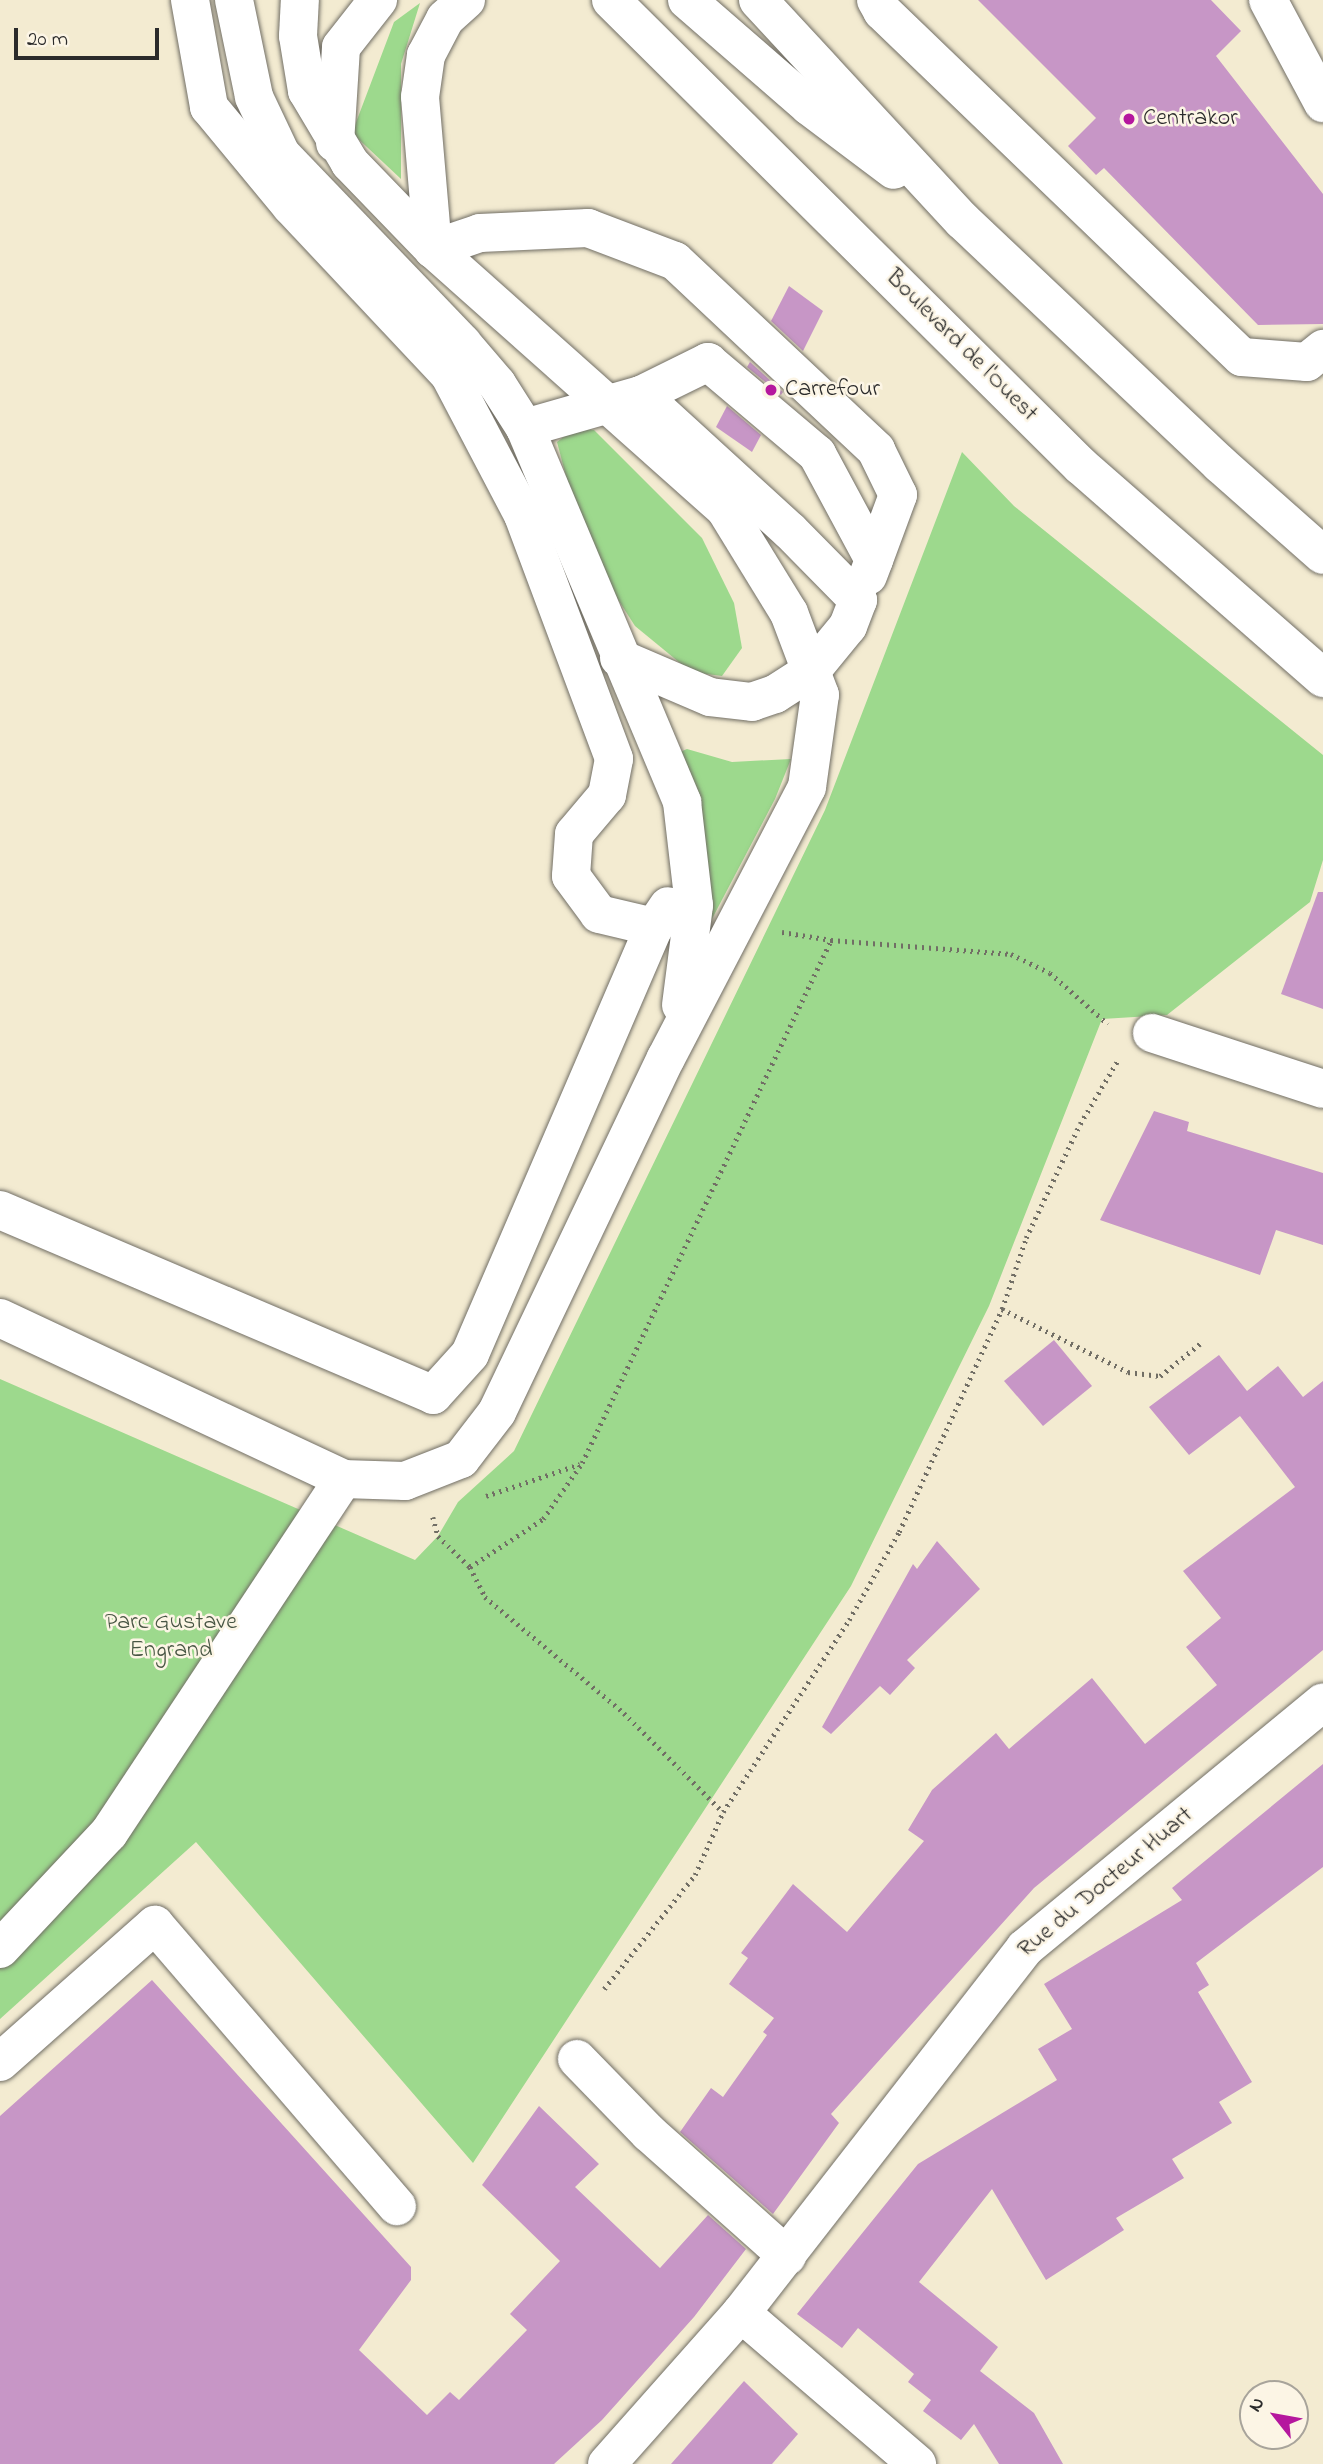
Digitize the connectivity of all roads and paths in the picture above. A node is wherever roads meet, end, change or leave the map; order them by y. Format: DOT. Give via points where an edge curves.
graph roads {
  1 [pos="190,0"];
  2 [pos="300,0"];
  3 [pos="378,0"];
  4 [pos="466,0"];
  5 [pos="611,0"];
  6 [pos="687,0"];
  7 [pos="758,0"];
  8 [pos="876,0"];
  9 [pos="1268,0"];
  10 [pos="235,5"];
  11 [pos="1323,103"];
  12 [pos="335,143"];
  13 [pos="962,221"];
  14 [pos="433,249"];
  15 [pos="1323,349"];
  16 [pos="626,401"];
  17 [pos="526,428"];
  18 [pos="1323,555"];
  19 [pos="874,560"];
  20 [pos="858,600"];
  21 [pos="619,658"];
  22 [pos="811,671"];
  23 [pos="1323,678"];
  24 [pos="690,872"];
  25 [pos="736,924"];
  26 [pos="654,927"];
  27 [pos="831,940"];
  28 [pos="1140,1038"];
  29 [pos="666,1058"];
  30 [pos="1323,1089"];
  31 [pos="0,1210"];
  32 [pos="1002,1309"];
  33 [pos="0,1318"];
  34 [pos="1202,1342"];
  35 [pos="582,1463"];
  36 [pos="343,1479"];
  37 [pos="405,1482"];
  38 [pos="471,1499"];
  39 [pos="470,1567"];
  40 [pos="1322,1705"];
  41 [pos="723,1812"];
  42 [pos="0,1949"];
  43 [pos="604,1989"];
  44 [pos="577,2059"];
  45 [pos="0,2063"];
  46 [pos="397,2206"];
  47 [pos="787,2256"];
  48 [pos="741,2313"];
  49 [pos="607,2464"];
  50 [pos="917,2464"];
  1 -- 26 [label="street" via="209,107 291,206 449,374 523,515 614,759 607,795 574,834 571,876 599,914"];
  2 -- 12 [label="street" via="298,36 307,91"];
  3 -- 12 [label="street" via="341,47"];
  4 -- 14 [label="street" via="445,19 426,55 420,97"];
  5 -- 23 [label="street, Boulevard de l'Ouest" via="1082,466"];
  6 -- 13 [label="street" via="808,106"];
  7 -- 13 [label="street"];
  8 -- 15 [label="street" via="882,11 1242,356 1307,362"];
  9 -- 11 [label="street"];
  10 -- 17 [label="street" via="254,97 281,154 462,343"];
  12 -- 14 [label="street"];
  13 -- 18 [label="street"];
  14 -- 16 [label="street"];
  14 -- 19 [label="street" via="480,233 588,228 675,261 876,450 898,495"];
  16 -- 17 [label="street"];
  16 -- 19 [label="street" via="708,362 817,454"];
  16 -- 20 [label="street" via="790,531"];
  16 -- 22 [label="street" via="725,509 789,613"];
  17 -- 21 [label="street"];
  19 -- 20 [label="street"];
  20 -- 22 [label="street" via="848,626"];
  21 -- 22 [label="street" via="710,697 751,702 775,694"];
  21 -- 24 [label="street" via="682,802"];
  22 -- 25 [label="street" via="820,695 807,787"];
  24 -- 26 [label="street"];
  24 -- 29 [label="street" via="694,905 685,990"];
  25 -- 27 [label="path"];
  25 -- 29 [label="street"];
  26 -- 31 [label="street" via="470,1353 433,1395"];
  27 -- 28 [label="path" via="1011,954 1049,973"];
  27 -- 35 [label="path"];
  28 -- 30 [label="street"];
  28 -- 32 [label="path" via="1080,1124 1026,1238"];
  29 -- 37 [label="street" via="497,1412 461,1459"];
  32 -- 34 [label="path" via="1128,1372 1160,1376"];
  32 -- 41 [label="path" via="899,1532 849,1620"];
  33 -- 36 [label="street"];
  35 -- 38 [label="path" via="512,1491"];
  35 -- 39 [label="path" via="542,1520"];
  36 -- 37 [label="street"];
  36 -- 42 [label="street" via="109,1833"];
  37 -- 39 [label="path" via="431,1508 438,1536"];
  39 -- 41 [label="path" via="485,1597 624,1713"];
  40 -- 47 [label="street, Rue du Docteur Huart" via="1026,1948"];
  41 -- 43 [label="path" via="695,1875"];
  44 -- 47 [label="street" via="649,2133"];
  45 -- 46 [label="street" via="155,1925"];
  47 -- 48 [label="street, Rue du Docteur Huart"];
  48 -- 49 [label="street, Rue du Docteur Huart"];
  48 -- 50 [label="street"];
}
